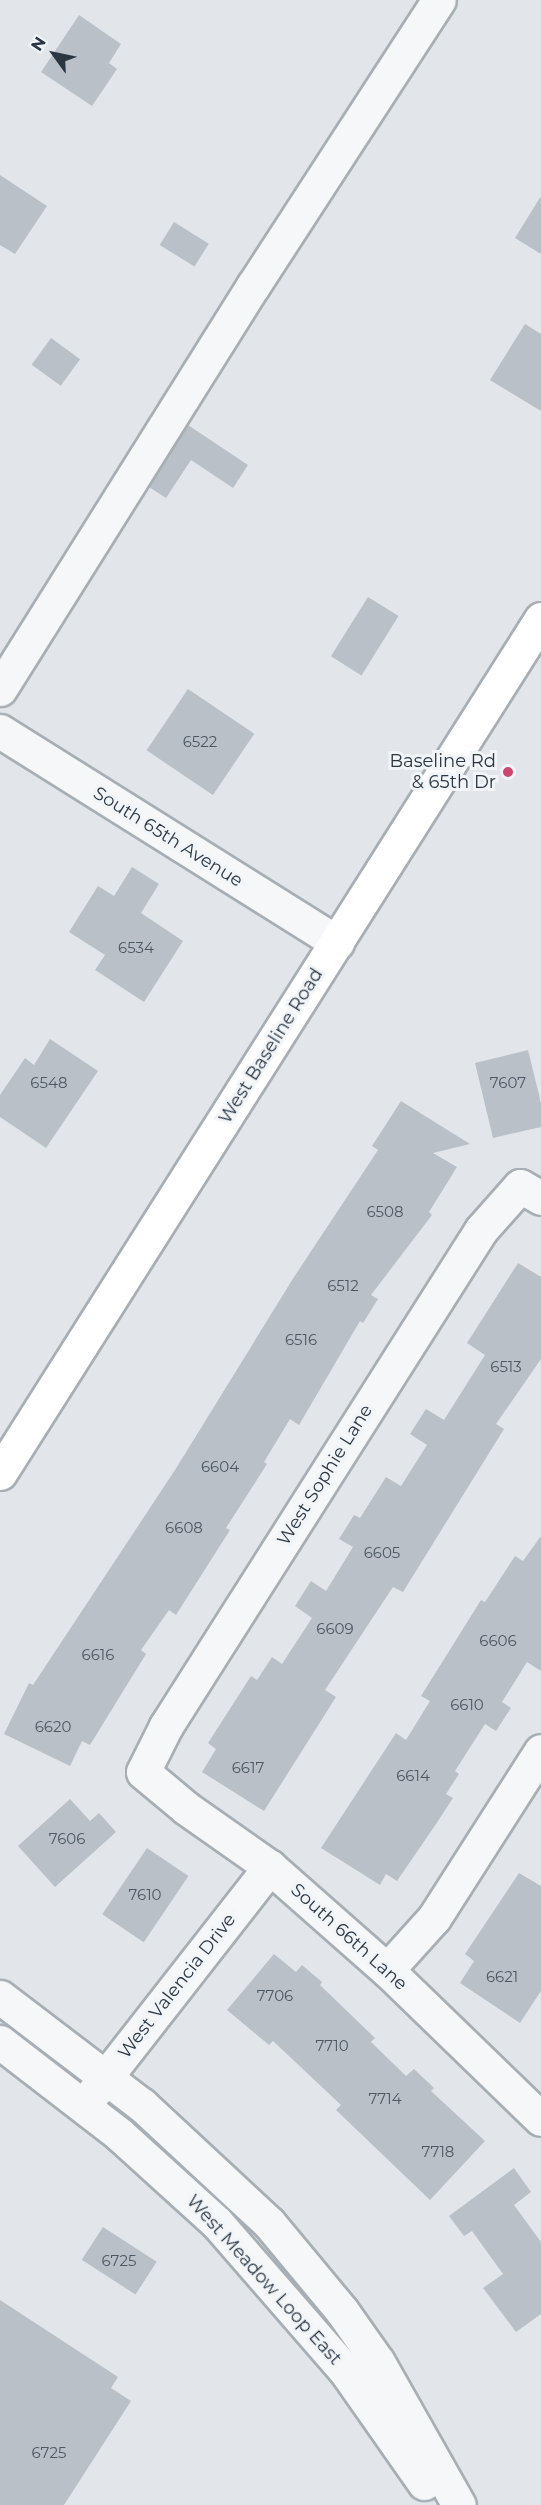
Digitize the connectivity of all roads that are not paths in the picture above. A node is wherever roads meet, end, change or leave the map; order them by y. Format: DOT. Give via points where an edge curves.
graph roads {
  1 [pos="439,0"];
  2 [pos="541,619"];
  3 [pos="0,688"];
  4 [pos="0,731"];
  5 [pos="337,942"];
  6 [pos="531,1192"];
  7 [pos="0,1473"];
  8 [pos="541,1751"];
  9 [pos="143,1772"];
  10 [pos="270,1867"];
  11 [pos="387,1970"];
  12 [pos="0,1997"];
  13 [pos="0,2042"];
  14 [pos="106,2076"];
  15 [pos="84,2105"];
  16 [pos="541,2119"];
  17 [pos="437,2505"];
  18 [pos="459,2505"];
  1 -- 3 [label="street"];
  2 -- 5 [label="main road, West Baseline Road"];
  4 -- 5 [label="street, South 65th Avenue"];
  5 -- 7 [label="main road, West Baseline Road"];
  6 -- 9 [label="street, West Sophie Lane" via="481,1230 166,1726"];
  8 -- 11 [label="street" via="434,1918"];
  9 -- 10 [label="street, South 66th Lane" via="186,1808"];
  10 -- 11 [label="street, South 66th Lane"];
  10 -- 14 [label="street, West Valencia Drive"];
  11 -- 16 [label="street, South 66th Lane"];
  12 -- 14 [label="street, West Meadow Loop East"];
  13 -- 15 [label="street, West Meadow Loop East"];
  14 -- 15 [label="street, West Valencia Drive"];
  14 -- 18 [label="street, West Meadow Loop East" via="191,2148 269,2223 305,2265 378,2362"];
  15 -- 17 [label="street, West Meadow Loop East" via="217,2223 345,2370 409,2456"];
}
